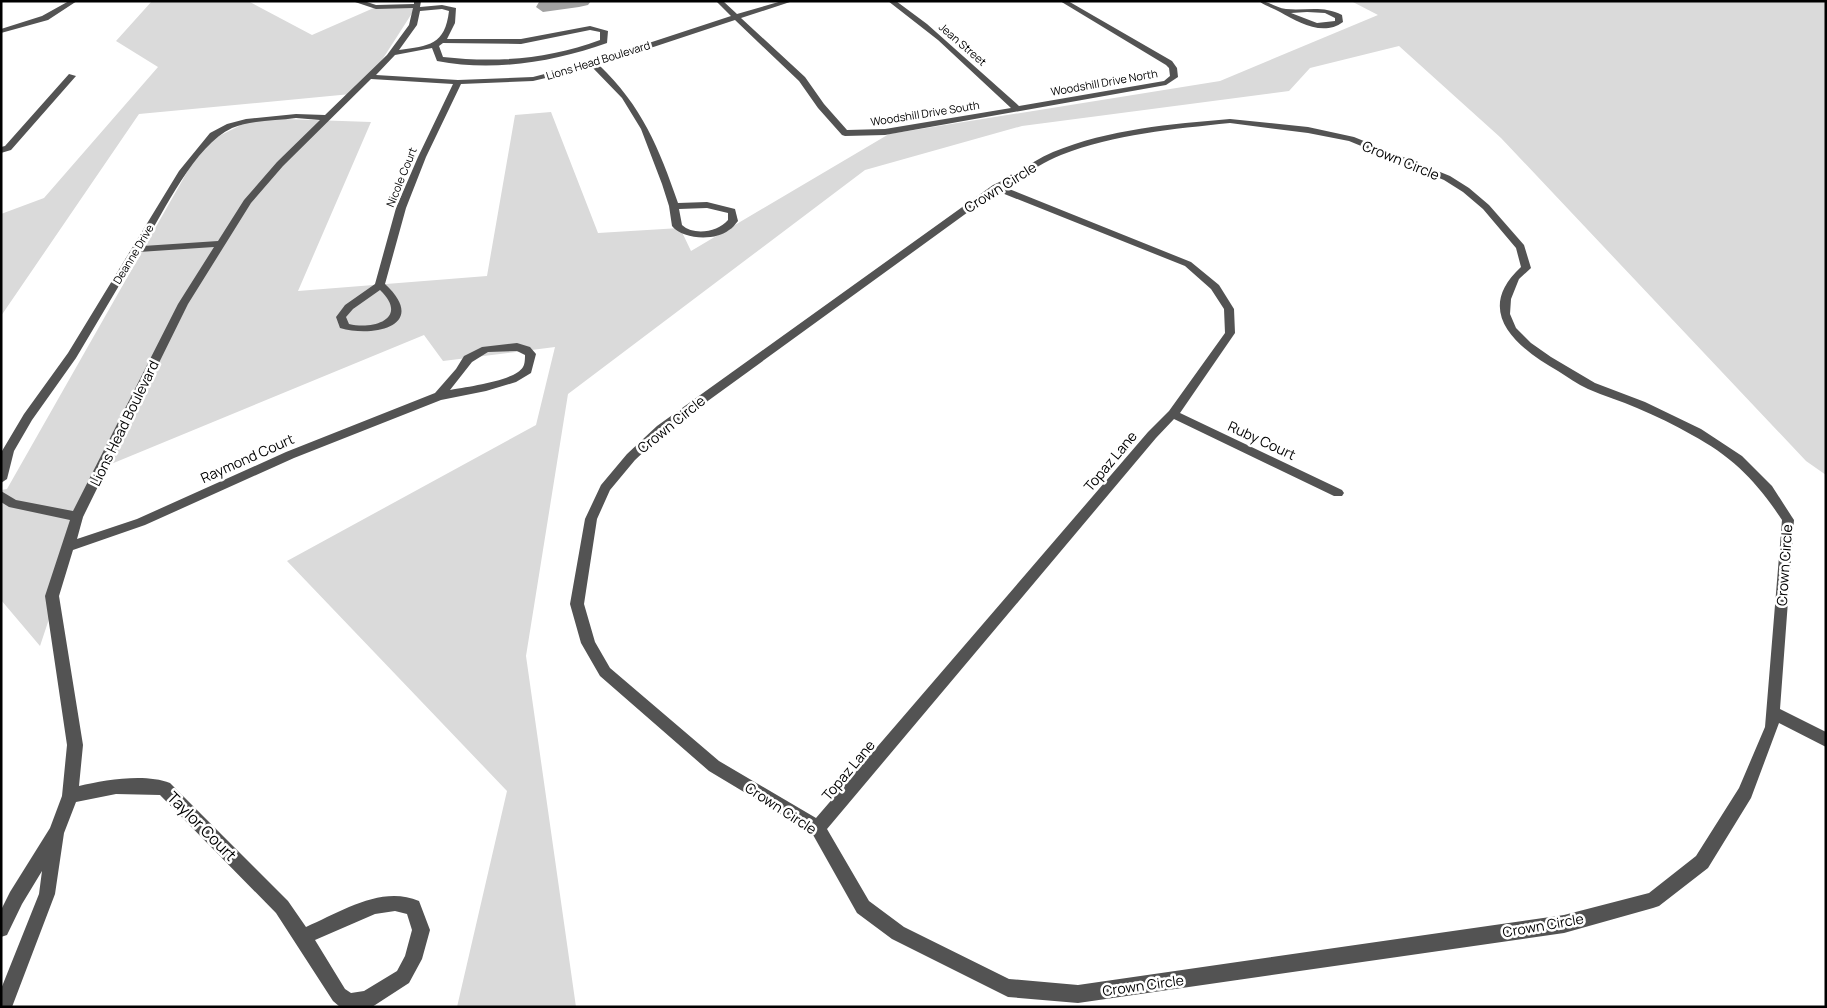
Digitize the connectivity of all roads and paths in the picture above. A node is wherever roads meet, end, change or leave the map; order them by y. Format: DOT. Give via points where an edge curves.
graph roads {
  1 [pos="74,1"];
  2 [pos="355,1"];
  3 [pos="720,1"];
  4 [pos="790,1"];
  5 [pos="891,1"];
  6 [pos="1063,1"];
  7 [pos="1262,1"];
  8 [pos="417,5"];
  9 [pos="1284,11"];
  10 [pos="736,16"];
  11 [pos="1,31"];
  12 [pos="438,44"];
  13 [pos="393,53"];
  14 [pos="594,64"];
  15 [pos="72,76"];
  16 [pos="370,77"];
  17 [pos="458,82"];
  18 [pos="1017,108"];
  19 [pos="328,118"];
  20 [pos="5,149"];
  21 [pos="1,155"];
  22 [pos="996,187"];
  23 [pos="674,206"];
  24 [pos="220,244"];
  25 [pos="136,249"];
  26 [pos="380,285"];
  27 [pos="439,396"];
  28 [pos="1173,414"];
  29 [pos="1,479"];
  30 [pos="1338,492"];
  31 [pos="1,496"];
  32 [pos="77,517"];
  33 [pos="67,547"];
  34 [pos="1772,712"];
  35 [pos="1826,740"];
  36 [pos="70,796"];
  37 [pos="818,828"];
  38 [pos="56,833"];
  39 [pos="1,929"];
  40 [pos="303,937"];
  41 [pos="3,1007"];
  1 -- 11 [label="street" via="45,18"];
  2 -- 8 [label="street" via="376,7"];
  3 -- 10 [label="street"];
  4 -- 10 [label="street, Lions Head Boulevard"];
  5 -- 18 [label="street, Jean Street" via="964,59"];
  6 -- 18 [label="street, Woodshill Drive North" via="1169,63 1174,77 1166,82"];
  7 -- 9 [label="street"];
  8 -- 12 [label="street" via="453,10 447,38"];
  8 -- 13 [label="street, Lions Head Boulevard" via="412,25"];
  9 -- 9 [label="street" via="1310,24 1333,25 1339,22 1339,17 1323,10"];
  10 -- 14 [label="street, Lions Head Boulevard"];
  10 -- 18 [label="street, Woodshill Drive South" via="802,79 845,132 886,132"];
  12 -- 12 [label="street" via="520,42 591,29 604,31 605,37 604,41 593,46 531,61 440,59"];
  12 -- 13 [label="street"];
  13 -- 16 [label="street, Lions Head Boulevard"];
  14 -- 17 [label="street, Lions Head Boulevard" via="532,79"];
  14 -- 23 [label="street" via="632,104 653,142"];
  15 -- 20 [label="street"];
  16 -- 17 [label="street, Lions Head Boulevard"];
  16 -- 19 [label="street, Lions Head Boulevard"];
  17 -- 26 [label="street, Nicole Court" via="402,208"];
  19 -- 24 [label="street, Lions Head Boulevard" via="254,194"];
  19 -- 25 [label="street, Deanne Drive" via="296,116 246,121 213,135 183,171"];
  20 -- 21 [label="street"];
  22 -- 28 [label="street, Topaz Lane" via="1188,264 1215,287 1229,309 1230,333"];
  22 -- 34 [label="street, Crown Circle" via="1056,154 1093,142 1150,129 1230,121 1308,130 1351,140 1425,168 1466,190 1486,207 1521,247 1526,268 1514,278 1506,299 1505,314 1511,329 1547,360 1591,386 1698,432 1738,459 1768,489 1788,520"];
  22 -- 37 [label="street, Crown Circle" via="661,429 605,488 591,519 577,604 588,643 605,672 714,766"];
  23 -- 23 [label="street" via="677,226 684,232 715,233 725,229 733,220 732,211 719,206"];
  24 -- 25 [label="street"];
  24 -- 32 [label="street, Lions Head Boulevard" via="183,304"];
  25 -- 29 [label="street, Deanne Drive" via="72,355 8,451"];
  26 -- 26 [label="street" via="349,306 341,317 344,326 353,330 376,328 395,317 399,310 398,302"];
  27 -- 27 [label="street, Raymond Court" via="486,387 519,376 528,369 530,354 526,349 517,347 486,349 468,359"];
  27 -- 33 [label="street, Raymond Court" via="290,455 142,522"];
  28 -- 30 [label="street, Ruby Court"];
  28 -- 37 [label="street, Topaz Lane"];
  31 -- 32 [label="street" via="13,504"];
  32 -- 33 [label="street, Lions Head Boulevard"];
  33 -- 36 [label="street, Lions Head Boulevard" via="52,596 75,745"];
  34 -- 35 [label="street"];
  34 -- 37 [label="street, Crown Circle" via="1772,727 1745,793 1702,862 1653,900 1564,924 1078,994 1008,988 898,933 863,907"];
  36 -- 38 [label="street, Lions Head Boulevard"];
  36 -- 40 [label="street, Taylor Court" via="101,788 137,785 164,788 282,907"];
  38 -- 39 [label="street, Lions Head Boulevard"];
  38 -- 41 [label="street, Lions Head Boulevard" via="47,894"];
  40 -- 40 [label="street, Taylor Court" via="339,995 349,1002 367,1000 403,977 413,959 420,930 413,907 395,903 375,906"];
}
